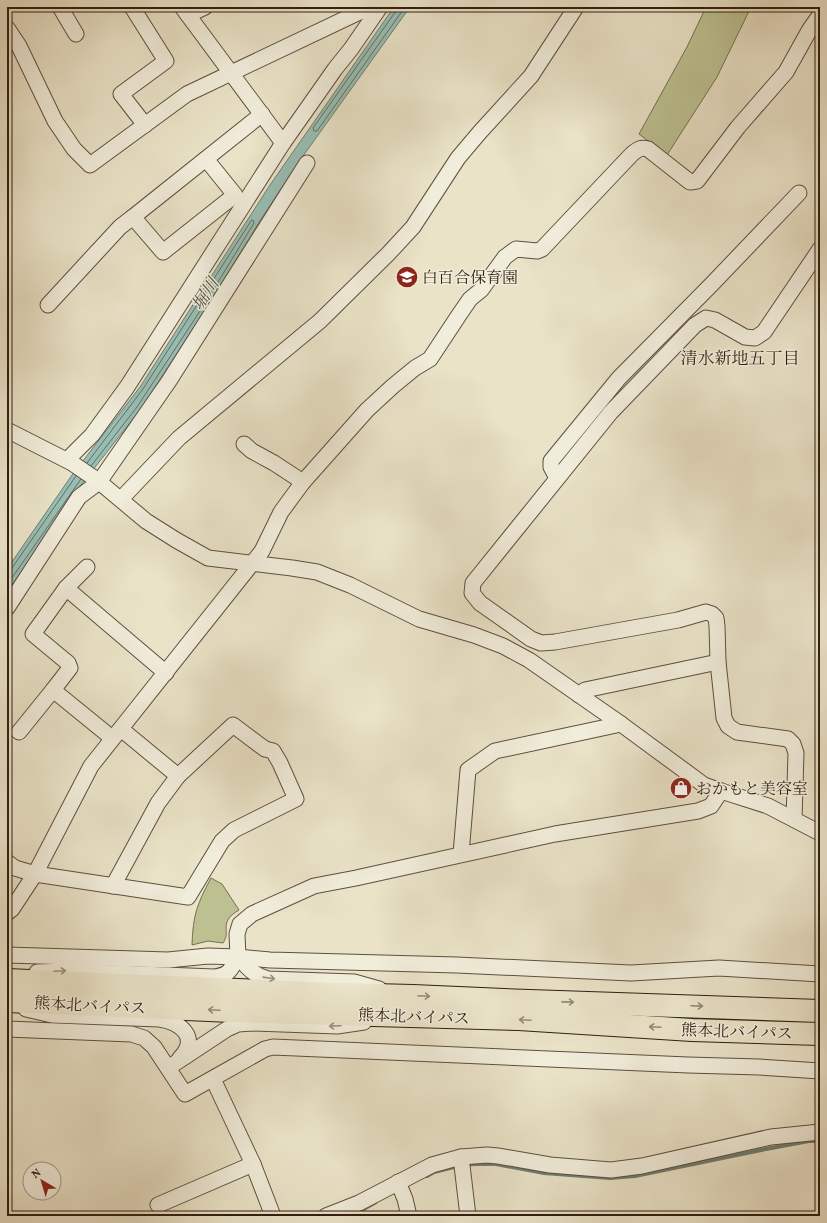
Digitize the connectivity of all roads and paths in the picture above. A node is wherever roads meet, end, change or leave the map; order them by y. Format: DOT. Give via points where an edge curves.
graph roads {
  1 [pos="132,7"];
  2 [pos="205,7"];
  3 [pos="370,7"];
  4 [pos="380,7"];
  5 [pos="576,7"];
  6 [pos="67,10"];
  7 [pos="185,11"];
  8 [pos="820,15"];
  9 [pos="7,28"];
  10 [pos="76,34"];
  11 [pos="232,74"];
  12 [pos="262,114"];
  13 [pos="145,125"];
  14 [pos="283,143"];
  15 [pos="206,159"];
  16 [pos="307,163"];
  17 [pos="799,193"];
  18 [pos="133,217"];
  19 [pos="820,249"];
  20 [pos="48,305"];
  21 [pos="7,430"];
  22 [pos="244,444"];
  23 [pos="70,462"];
  24 [pos="557,478"];
  25 [pos="98,481"];
  26 [pos="303,482"];
  27 [pos="121,499"];
  28 [pos="252,564"];
  29 [pos="87,567"];
  30 [pos="66,588"];
  31 [pos="7,608"];
  32 [pos="718,662"];
  33 [pos="166,673"];
  34 [pos="53,690"];
  35 [pos="579,695"];
  36 [pos="622,724"];
  37 [pos="20,732"];
  38 [pos="117,733"];
  39 [pos="178,776"];
  40 [pos="721,792"];
  41 [pos="794,819"];
  42 [pos="820,833"];
  43 [pos="461,854"];
  44 [pos="7,862"];
  45 [pos="35,874"];
  46 [pos="113,886"];
  47 [pos="7,913"];
  48 [pos="7,955"];
  49 [pos="238,957"];
  50 [pos="820,974"];
  51 [pos="7,977"];
  52 [pos="7,980"];
  53 [pos="7,1001"];
  54 [pos="7,1005"];
  55 [pos="401,1006"];
  56 [pos="820,1011"];
  57 [pos="7,1029"];
  58 [pos="820,1034"];
  59 [pos="173,1065"];
  60 [pos="820,1071"];
  61 [pos="213,1079"];
  62 [pos="820,1132"];
  63 [pos="462,1163"];
  64 [pos="253,1164"];
  65 [pos="400,1187"];
  66 [pos="158,1205"];
  67 [pos="273,1216"];
  68 [pos="326,1216"];
  69 [pos="409,1216"];
  70 [pos="468,1216"];
  1 -- 13 [label="street" via="166,61 121,94"];
  2 -- 7 [label="street"];
  3 -- 11 [label="street"];
  4 -- 14 [label="street"];
  5 -- 27 [label="street" via="532,76 458,158 413,227 320,321 179,438"];
  6 -- 10 [label="street"];
  7 -- 11 [label="street"];
  8 -- 26 [label="street" via="786,72 738,127 697,182 690,182 648,149 638,149 542,249 516,249 505,257 481,290 470,300 430,359 415,368 367,410"];
  9 -- 13 [label="street" via="19,46 55,121 74,149 90,166"];
  11 -- 12 [label="street"];
  11 -- 13 [label="street" via="187,94"];
  12 -- 14 [label="street"];
  12 -- 15 [label="street"];
  14 -- 23 [label="street" via="128,387"];
  15 -- 18 [label="street"];
  15 -- 18 [label="street" via="235,195 163,252"];
  16 -- 25 [label="street" via="173,375"];
  17 -- 24 [label="street" via="619,378 551,461"];
  18 -- 20 [label="street" via="120,227"];
  19 -- 24 [label="street" via="764,332 755,338 745,337 715,320 706,318 696,325 611,412"];
  21 -- 23 [label="street"];
  22 -- 26 [label="street"];
  23 -- 25 [label="street"];
  24 -- 32 [label="street" via="474,583 472,593 480,603 531,639 541,643 678,620 706,612 716,618"];
  25 -- 27 [label="street"];
  25 -- 31 [label="street" via="79,497"];
  26 -- 28 [label="street" via="281,512 262,551"];
  27 -- 28 [label="street" via="146,520 208,558"];
  28 -- 33 [label="street"];
  28 -- 35 [label="street" via="317,572 419,619 496,643 529,660"];
  29 -- 30 [label="street"];
  30 -- 33 [label="street"];
  30 -- 34 [label="street" via="33,634 68,662 70,668"];
  32 -- 35 [label="street" via="585,690"];
  32 -- 41 [label="street" via="724,718 728,726 737,732 788,739 793,744 796,753"];
  33 -- 38 [label="street"];
  34 -- 37 [label="street"];
  34 -- 38 [label="street"];
  35 -- 36 [label="street"];
  36 -- 40 [label="street" via="704,785"];
  36 -- 43 [label="street" via="495,751 468,770"];
  38 -- 39 [label="street"];
  38 -- 45 [label="street" via="91,766"];
  39 -- 46 [label="street" via="158,803"];
  39 -- 46 [label="street" via="233,725 265,749 273,751 296,799 234,830 222,841 188,897"];
  40 -- 41 [label="street" via="768,806"];
  40 -- 43 [label="street" via="711,806 698,811 556,834"];
  41 -- 42 [label="street"];
  43 -- 49 [label="street" via="314,886 284,898 252,914 240,924 237,934"];
  44 -- 45 [label="street" via="15,868"];
  45 -- 46 [label="street"];
  45 -- 47 [label="street"];
  48 -- 49 [label="street" via="168,960 208,956"];
  49 -- 50 [label="street" via="631,973 719,968"];
  51 -- 49 [label="street, one-way" via="66,971 214,977 224,976"];
  49 -- 55 [label="street, one-way" via="258,976 268,979 354,982"];
  52 -- 55 [label="highway, 熊本北バイパス" via="334,994"];
  55 -- 53 [label="highway, 熊本北バイパス, one-way" via="231,1011"];
  54 -- 59 [label="street" via="52,1015 170,1020 186,1032 189,1041 186,1052"];
  55 -- 56 [label="highway, 熊本北バイパス, one-way" via="504,1000"];
  58 -- 55 [label="highway, 熊本北バイパス, one-way" via="692,1030 519,1019"];
  55 -- 59 [label="street, one-way" via="337,1026 238,1024"];
  57 -- 59 [label="street" via="131,1034 144,1038"];
  59 -- 61 [label="street" via="185,1094"];
  60 -- 61 [label="street" via="759,1066 273,1047"];
  61 -- 64 [label="street"];
  62 -- 63 [label="street" via="771,1137 642,1166 611,1170 550,1165 487,1155"];
  63 -- 65 [label="street" via="432,1165"];
  63 -- 70 [label="street"];
  64 -- 66 [label="street"];
  64 -- 67 [label="street"];
  65 -- 68 [label="street"];
  65 -- 69 [label="street"];
}
